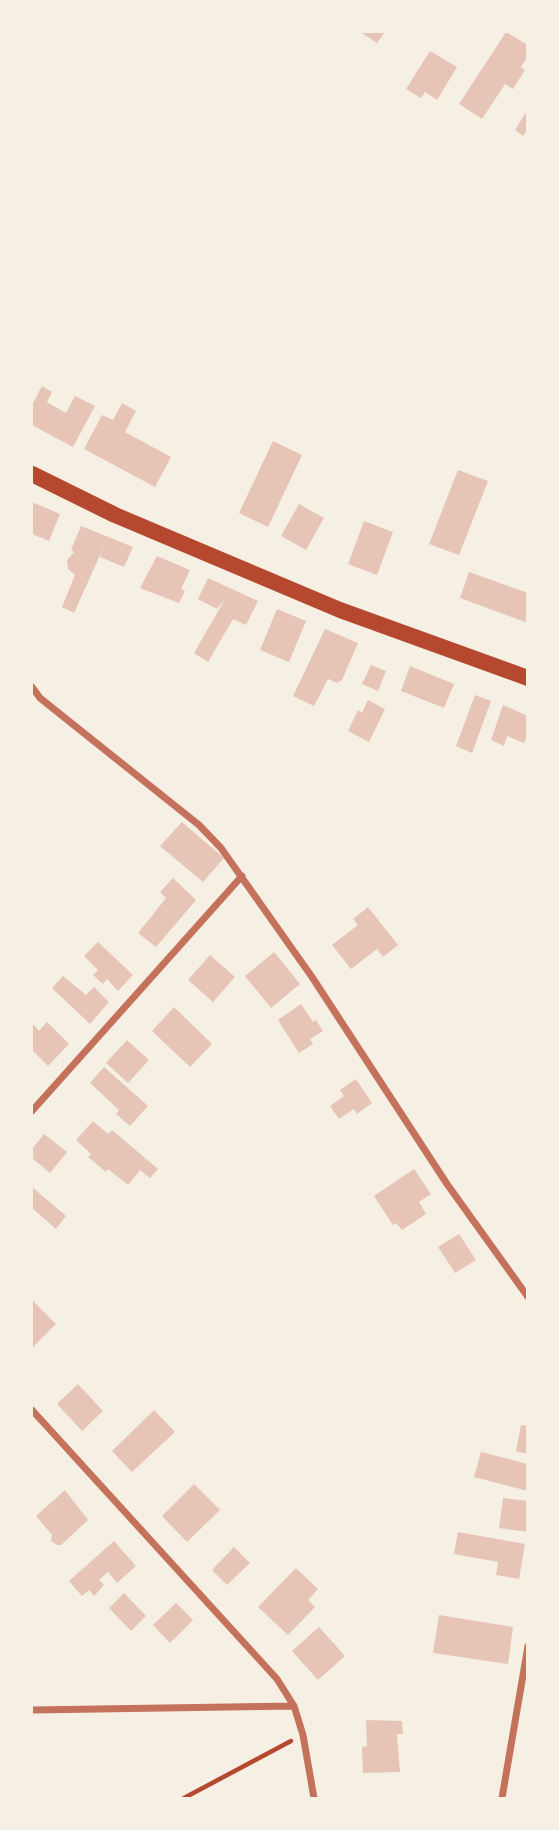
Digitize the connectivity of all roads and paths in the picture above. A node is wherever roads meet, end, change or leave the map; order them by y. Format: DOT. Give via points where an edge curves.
graph roads {
  1 [pos="32,474"];
  2 [pos="527,678"];
  3 [pos="32,687"];
  4 [pos="242,876"];
  5 [pos="32,1111"];
  6 [pos="527,1297"];
  7 [pos="32,1410"];
  8 [pos="527,1646"];
  9 [pos="294,1706"];
  10 [pos="32,1710"];
  11 [pos="303,1735"];
  12 [pos="184,1798"];
  13 [pos="314,1798"];
  14 [pos="502,1798"];
  1 -- 2 [label="main road" via="115,515 340,610"];
  3 -- 4 [label="street" via="199,825"];
  4 -- 5 [label="street"];
  4 -- 6 [label="street"];
  7 -- 9 [label="street" via="277,1679"];
  8 -- 14 [label="street"];
  9 -- 10 [label="street"];
  9 -- 11 [label="street"];
  11 -- 12 [label="path"];
  11 -- 13 [label="street"];
}
